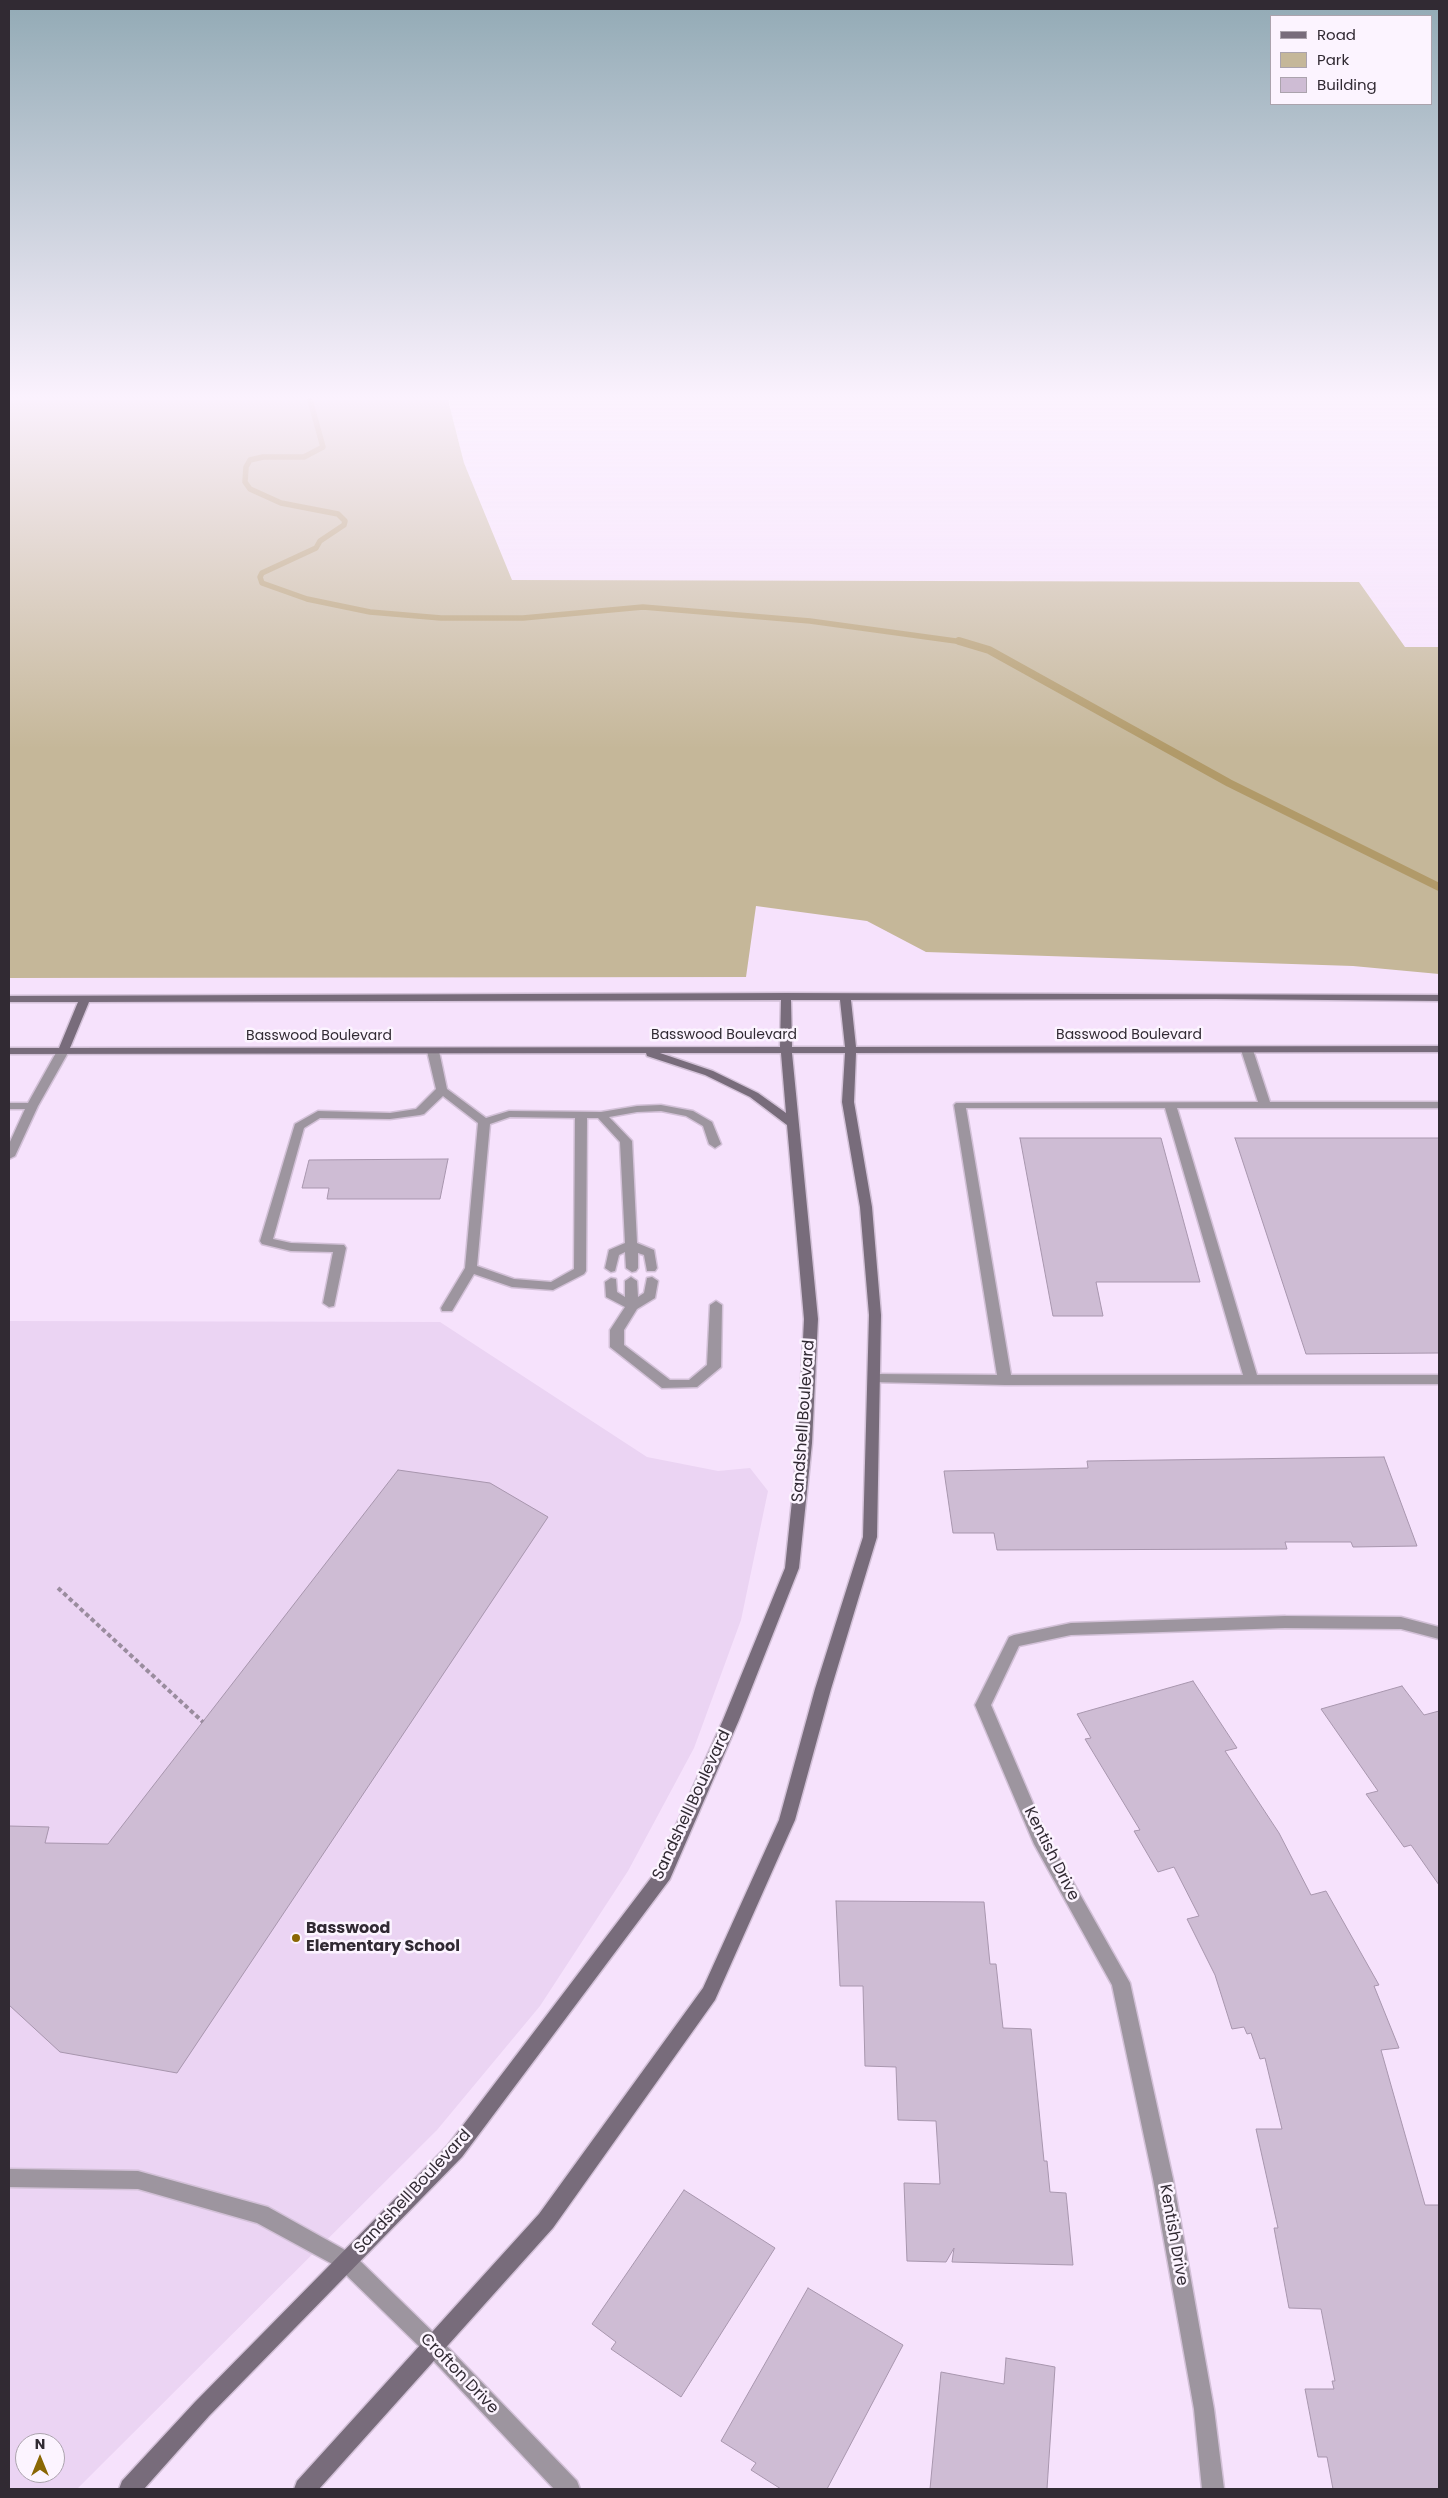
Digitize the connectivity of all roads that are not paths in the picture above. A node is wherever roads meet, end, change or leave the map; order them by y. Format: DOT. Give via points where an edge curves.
graph roads {
  1 [pos="786,996"];
  2 [pos="845,996"];
  3 [pos="1439,998"];
  4 [pos="9,999"];
  5 [pos="85,999"];
  6 [pos="1439,1049"];
  7 [pos="639,1050"];
  8 [pos="786,1050"];
  9 [pos="1247,1050"];
  10 [pos="9,1051"];
  11 [pos="63,1051"];
  12 [pos="433,1051"];
  13 [pos="851,1051"];
  14 [pos="442,1090"];
  15 [pos="1170,1105"];
  16 [pos="1265,1105"];
  17 [pos="1439,1105"];
  18 [pos="9,1106"];
  19 [pos="32,1106"];
  20 [pos="581,1114"];
  21 [pos="601,1115"];
  22 [pos="484,1122"];
  23 [pos="793,1124"];
  24 [pos="715,1144"];
  25 [pos="9,1156"];
  26 [pos="630,1245"];
  27 [pos="471,1268"];
  28 [pos="612,1268"];
  29 [pos="611,1282"];
  30 [pos="329,1302"];
  31 [pos="716,1305"];
  32 [pos="632,1306"];
  33 [pos="447,1308"];
  34 [pos="875,1379"];
  35 [pos="1005,1380"];
  36 [pos="1251,1380"];
  37 [pos="1439,1380"];
  38 [pos="1439,1633"];
  39 [pos="9,2178"];
  40 [pos="347,2262"];
  41 [pos="434,2347"];
  42 [pos="130,2489"];
  43 [pos="305,2489"];
  44 [pos="568,2489"];
  45 [pos="1213,2489"];
  1 -- 2 [label="main road"];
  1 -- 5 [label="main road"];
  1 -- 8 [label="main road, Sandshell Boulevard"];
  2 -- 3 [label="main road"];
  2 -- 13 [label="main road"];
  4 -- 5 [label="main road"];
  5 -- 11 [label="main road"];
  6 -- 9 [label="main road, Basswood Boulevard"];
  7 -- 8 [label="main road, Basswood Boulevard"];
  7 -- 12 [label="main road, Basswood Boulevard"];
  7 -- 23 [label="main road" via="709,1073 754,1094"];
  8 -- 13 [label="main road, Basswood Boulevard"];
  8 -- 23 [label="main road, Sandshell Boulevard"];
  9 -- 13 [label="main road, Basswood Boulevard"];
  9 -- 16 [label="street"];
  10 -- 11 [label="main road, Basswood Boulevard"];
  11 -- 12 [label="main road, Basswood Boulevard"];
  11 -- 19 [label="street"];
  12 -- 14 [label="street"];
  13 -- 34 [label="main road" via="848,1102 866,1207 876,1315"];
  14 -- 22 [label="street"];
  14 -- 30 [label="street" via="420,1112 376,1116 318,1114 299,1126 266,1241 291,1248 340,1248"];
  15 -- 16 [label="street"];
  15 -- 35 [label="street" via="960,1105"];
  15 -- 36 [label="street"];
  16 -- 17 [label="street"];
  18 -- 19 [label="street"];
  19 -- 25 [label="street"];
  20 -- 21 [label="street"];
  20 -- 22 [label="street" via="508,1114"];
  20 -- 27 [label="street" via="580,1271 553,1286 512,1283"];
  21 -- 24 [label="street" via="661,1108 689,1113 708,1124"];
  21 -- 26 [label="street" via="626,1141"];
  22 -- 27 [label="street"];
  23 -- 40 [label="main road, Sandshell Boulevard" via="811,1319 805,1443 792,1568 731,1720 660,1879 455,2151"];
  26 -- 28 [label="street" via="613,1253"];
  26 -- 32 [label="street"];
  26 -- 32 [label="street" via="650,1252 651,1274 650,1294"];
  27 -- 33 [label="street"];
  29 -- 32 [label="street" via="611,1294"];
  31 -- 32 [label="street" via="714,1367 692,1384 667,1384 617,1348 617,1330"];
  34 -- 35 [label="street"];
  34 -- 41 [label="main road" via="870,1536 787,1820 710,1994 546,2221"];
  35 -- 36 [label="street"];
  36 -- 37 [label="street"];
  38 -- 45 [label="street, Kentish Drive" via="1401,1623 1285,1622 1071,1629 1014,1641 983,1705 1040,1839 1121,1983 1168,2207 1204,2409"];
  39 -- 40 [label="street, Crofton Drive" via="138,2180 261,2214"];
  40 -- 41 [label="street, Crofton Drive"];
  40 -- 42 [label="main road, Sandshell Boulevard" via="202,2409"];
  41 -- 43 [label="main road"];
  41 -- 44 [label="street, Crofton Drive"];
}
